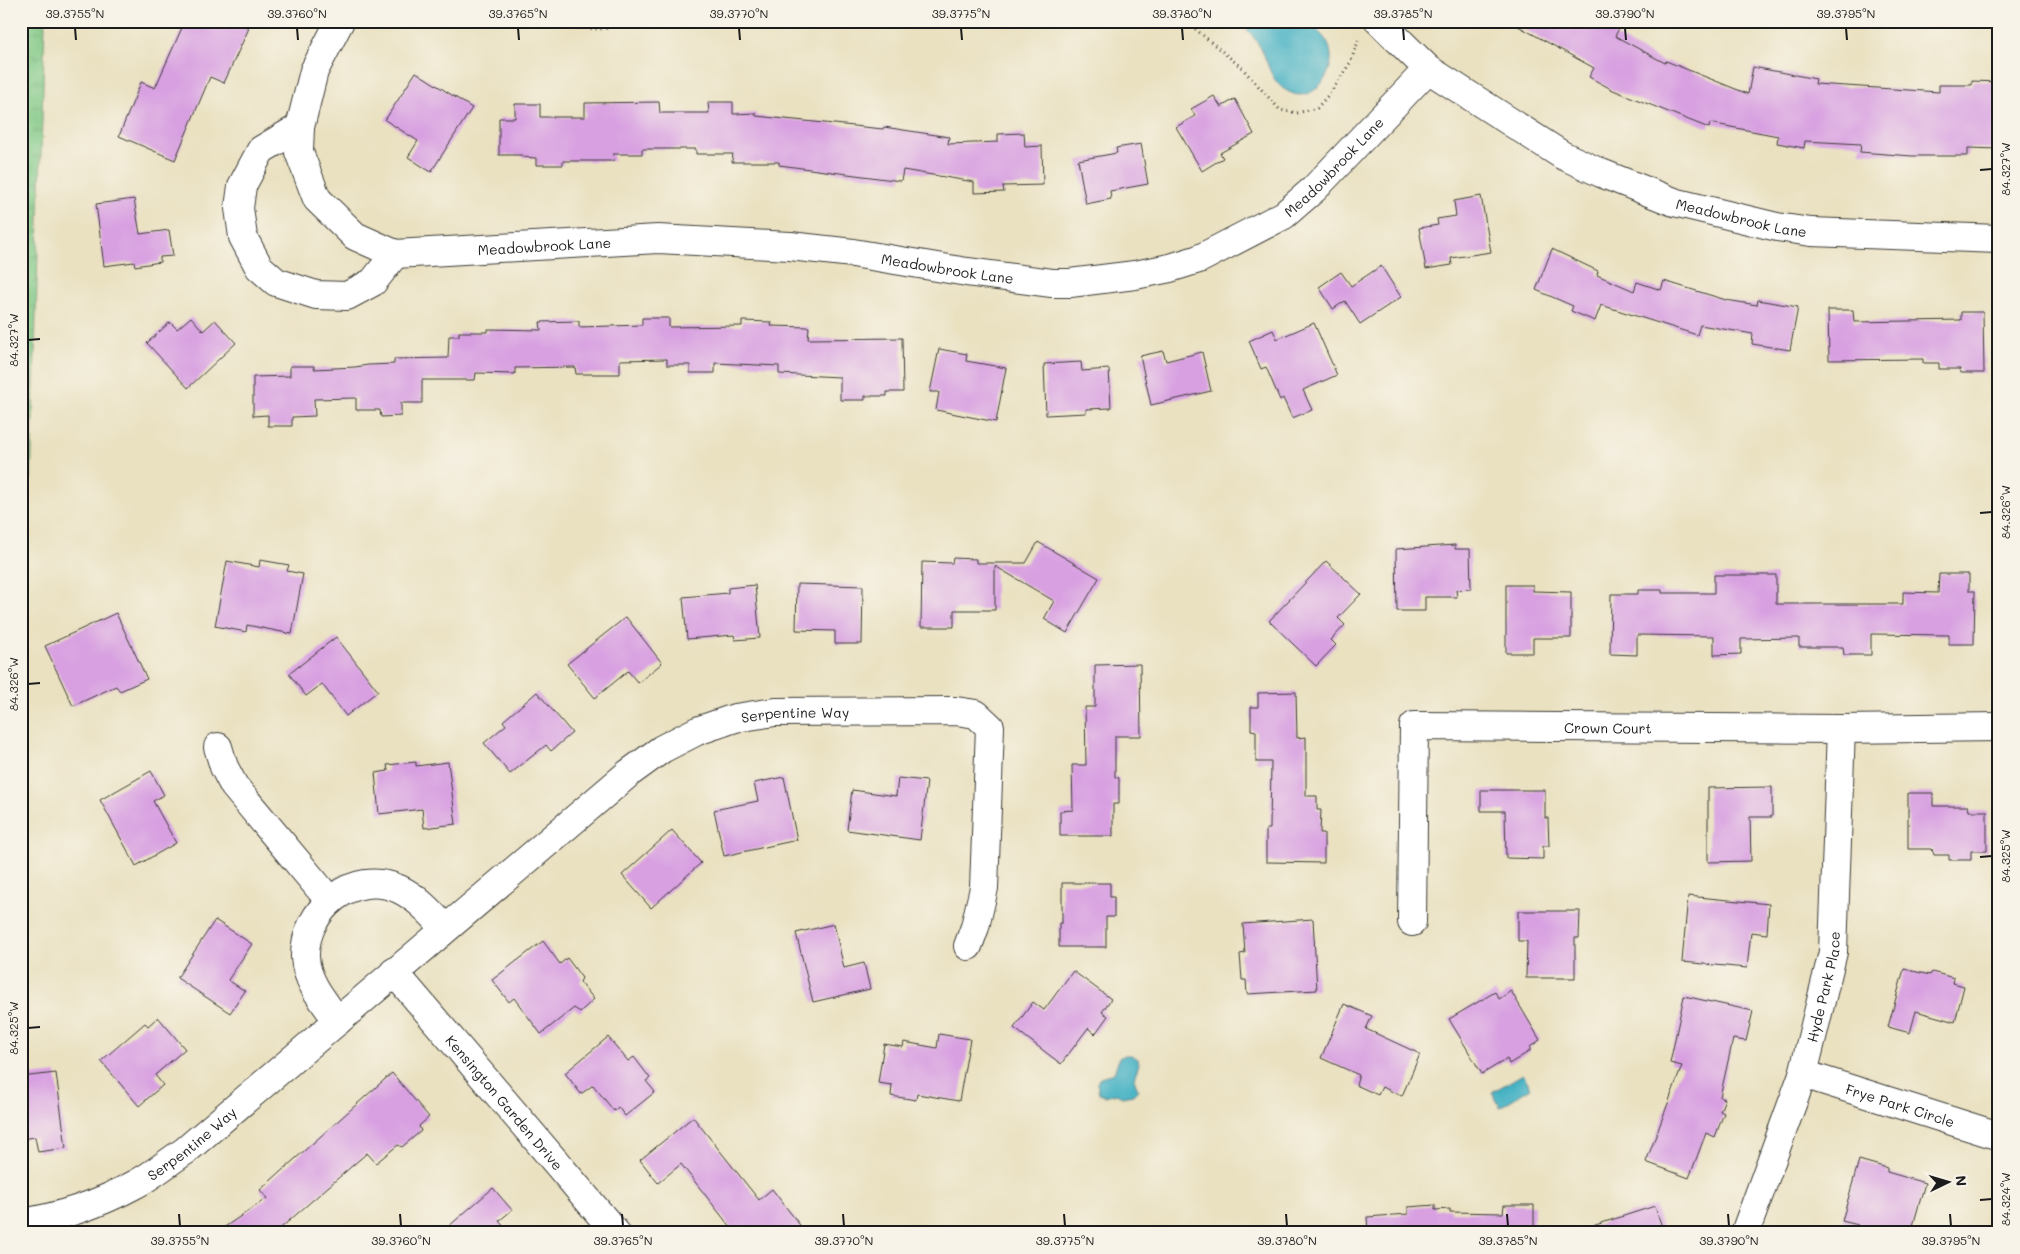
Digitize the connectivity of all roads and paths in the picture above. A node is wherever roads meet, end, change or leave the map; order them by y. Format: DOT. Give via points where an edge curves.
graph roads {
  1 [pos="340,21"];
  2 [pos="532,21"];
  3 [pos="618,21"];
  4 [pos="1157,21"];
  5 [pos="1369,30"];
  6 [pos="1428,69"];
  7 [pos="300,127"];
  8 [pos="1999,239"];
  9 [pos="395,254"];
  10 [pos="1999,727"];
  11 [pos="1841,730"];
  12 [pos="218,747"];
  13 [pos="330,900"];
  14 [pos="1412,922"];
  15 [pos="445,928"];
  16 [pos="968,946"];
  17 [pos="394,972"];
  18 [pos="338,1021"];
  19 [pos="1803,1074"];
  20 [pos="1999,1136"];
  21 [pos="21,1223"];
  22 [pos="616,1233"];
  23 [pos="1745,1233"];
  1 -- 7 [label="street, Meadowbrook Lane" via="314,71"];
  2 -- 3 [label="path" via="544,27 605,29"];
  4 -- 5 [label="path" via="1177,21 1193,27 1242,68 1280,110 1297,113 1317,108 1331,92"];
  5 -- 6 [label="street, Meadowbrook Lane"];
  6 -- 8 [label="street, Meadowbrook Lane" via="1562,155 1674,202 1811,232"];
  6 -- 9 [label="street, Meadowbrook Lane" via="1314,190 1284,215 1199,259 1170,268 1052,283 853,253 658,239"];
  7 -- 9 [label="street, Meadowbrook Lane" via="298,152 317,199 355,236"];
  7 -- 9 [label="street" via="261,150 242,186 239,208 243,237 258,267 276,282 316,295 348,296 373,282"];
  10 -- 11 [label="street, Crown Court"];
  11 -- 14 [label="street, Crown Court" via="1414,726"];
  11 -- 19 [label="street, Hyde Park Place" via="1832,952"];
  12 -- 13 [label="street" via="234,786"];
  13 -- 15 [label="street" via="365,885 386,885 416,898"];
  13 -- 18 [label="street" via="314,918 305,958 310,978"];
  15 -- 16 [label="street, Serpentine Way" via="629,773 662,749 697,731 735,718 775,712 956,711 976,714 990,727 984,888 976,927"];
  15 -- 17 [label="street, Serpentine Way"];
  17 -- 18 [label="street, Serpentine Way"];
  17 -- 22 [label="street, Kensington Garden Drive"];
  18 -- 21 [label="street, Serpentine Way" via="185,1151 135,1185 99,1202"];
  19 -- 20 [label="street, Frye Park Circle"];
  19 -- 23 [label="street, Hyde Park Place"];
}
